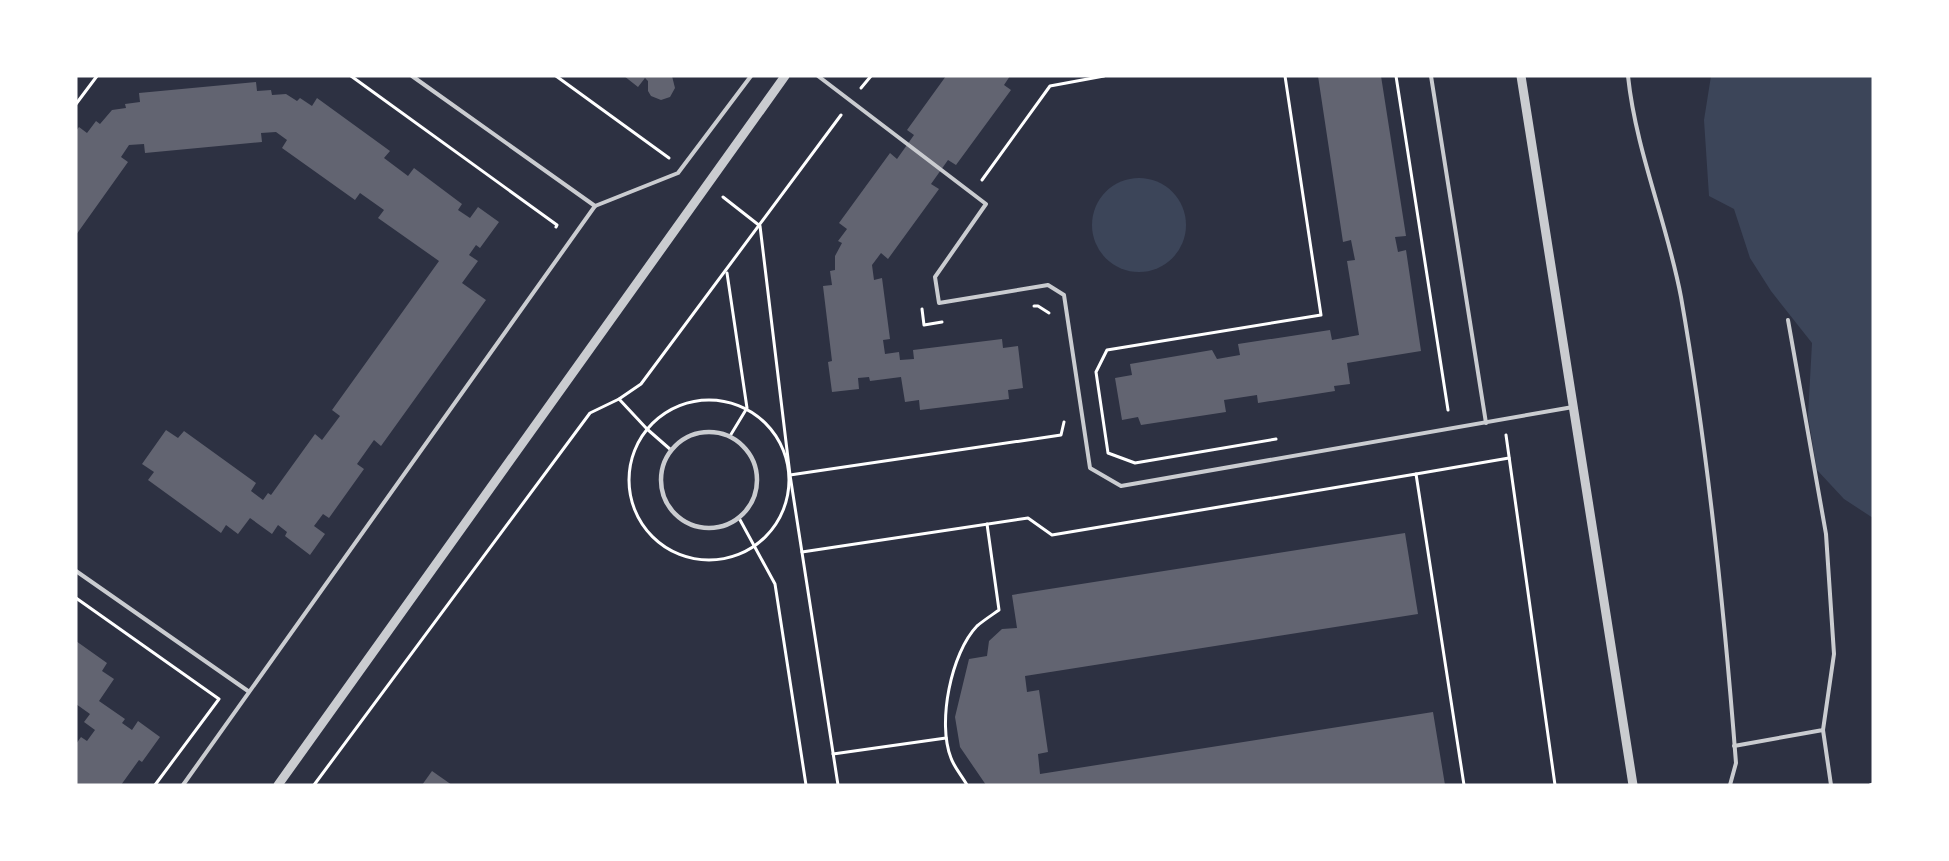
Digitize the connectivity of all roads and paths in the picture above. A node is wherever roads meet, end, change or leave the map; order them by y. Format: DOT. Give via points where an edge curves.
graph roads {
  1 [pos="97,76"];
  2 [pos="351,76"];
  3 [pos="412,76"];
  4 [pos="556,76"];
  5 [pos="751,76"];
  6 [pos="785,76"];
  7 [pos="818,76"];
  8 [pos="871,76"];
  9 [pos="1285,76"];
  10 [pos="1396,76"];
  11 [pos="1431,76"];
  12 [pos="1521,76"];
  13 [pos="1628,76"];
  14 [pos="851,101"];
  15 [pos="76,104"];
  16 [pos="683,167"];
  17 [pos="707,184"];
  18 [pos="594,206"];
  19 [pos="760,226"];
  20 [pos="552,233"];
  21 [pos="727,272"];
  22 [pos="1788,320"];
  23 [pos="619,400"];
  24 [pos="1573,407"];
  25 [pos="747,408"];
  26 [pos="1439,412"];
  27 [pos="1503,420"];
  28 [pos="1486,423"];
  29 [pos="647,429"];
  30 [pos="730,436"];
  31 [pos="1282,438"];
  32 [pos="671,450"];
  33 [pos="1510,458"];
  34 [pos="1416,474"];
  35 [pos="790,475"];
  36 [pos="739,518"];
  37 [pos="987,524"];
  38 [pos="755,546"];
  39 [pos="802,552"];
  40 [pos="76,571"];
  41 [pos="76,598"];
  42 [pos="233,681"];
  43 [pos="248,691"];
  44 [pos="219,699"];
  45 [pos="1823,730"];
  46 [pos="946,738"];
  47 [pos="1734,746"];
  48 [pos="833,754"];
  49 [pos="155,785"];
  50 [pos="183,785"];
  51 [pos="278,785"];
  52 [pos="314,785"];
  53 [pos="806,785"];
  54 [pos="838,785"];
  55 [pos="967,785"];
  56 [pos="1464,785"];
  57 [pos="1555,785"];
  58 [pos="1633,785"];
  59 [pos="1730,785"];
  60 [pos="1831,785"];
  1 -- 15 [label="path"];
  2 -- 20 [label="path" via="557,225"];
  3 -- 18 [label="lane"];
  4 -- 16 [label="path"];
  5 -- 16 [label="lane"];
  6 -- 17 [label="street"];
  7 -- 14 [label="lane"];
  8 -- 14 [label="path"];
  9 -- 31 [label="path" via="1320,315 1107,350 1096,372 1108,453 1135,463"];
  10 -- 26 [label="path" via="1449,410"];
  11 -- 28 [label="lane"];
  12 -- 24 [label="street"];
  13 -- 47 [label="lane" via="1632,111 1680,295 1711,486"];
  14 -- 19 [label="path"];
  14 -- 28 [label="lane" via="986,204 935,277 939,302 1048,285 1064,295 1090,468 1121,486"];
  16 -- 18 [label="lane" via="678,173"];
  17 -- 19 [label="path"];
  17 -- 51 [label="street"];
  18 -- 43 [label="lane"];
  19 -- 21 [label="path"];
  19 -- 35 [label="path"];
  21 -- 23 [label="path" via="642,384"];
  21 -- 25 [label="path"];
  22 -- 45 [label="lane" via="1826,534 1834,654"];
  23 -- 29 [label="path"];
  23 -- 52 [label="path" via="590,414"];
  24 -- 27 [label="lane"];
  24 -- 58 [label="street"];
  25 -- 29 [label="path" via="720,400 693,401 668,411"];
  25 -- 30 [label="path"];
  25 -- 35 [label="path" via="769,425 784,448"];
  27 -- 28 [label="lane"];
  27 -- 33 [label="path"];
  29 -- 32 [label="path"];
  29 -- 38 [label="path" via="634,451 629,476 632,502 642,525 660,543 682,556 707,560 732,558"];
  30 -- 32 [label="street" via="714,431 698,432"];
  30 -- 36 [label="street" via="753,458 757,474 750,506"];
  32 -- 36 [label="street" via="663,464 660,479 670,508 695,526 710,528"];
  33 -- 34 [label="path"];
  33 -- 57 [label="path"];
  34 -- 37 [label="path" via="1052,535 1028,518"];
  34 -- 56 [label="path"];
  35 -- 38 [label="path" via="787,502 779,519"];
  35 -- 39 [label="path"];
  36 -- 38 [label="path"];
  37 -- 39 [label="path"];
  37 -- 46 [label="path" via="999,610 977,627 959,656 944,712"];
  38 -- 53 [label="path" via="775,584"];
  39 -- 48 [label="path"];
  40 -- 42 [label="lane"];
  41 -- 44 [label="path"];
  42 -- 43 [label="lane"];
  42 -- 44 [label="path"];
  43 -- 50 [label="lane"];
  44 -- 49 [label="path"];
  45 -- 47 [label="lane"];
  45 -- 60 [label="lane"];
  46 -- 48 [label="path"];
  46 -- 55 [label="path" via="951,758"];
  47 -- 59 [label="lane" via="1736,763"];
  48 -- 54 [label="path"];
}
